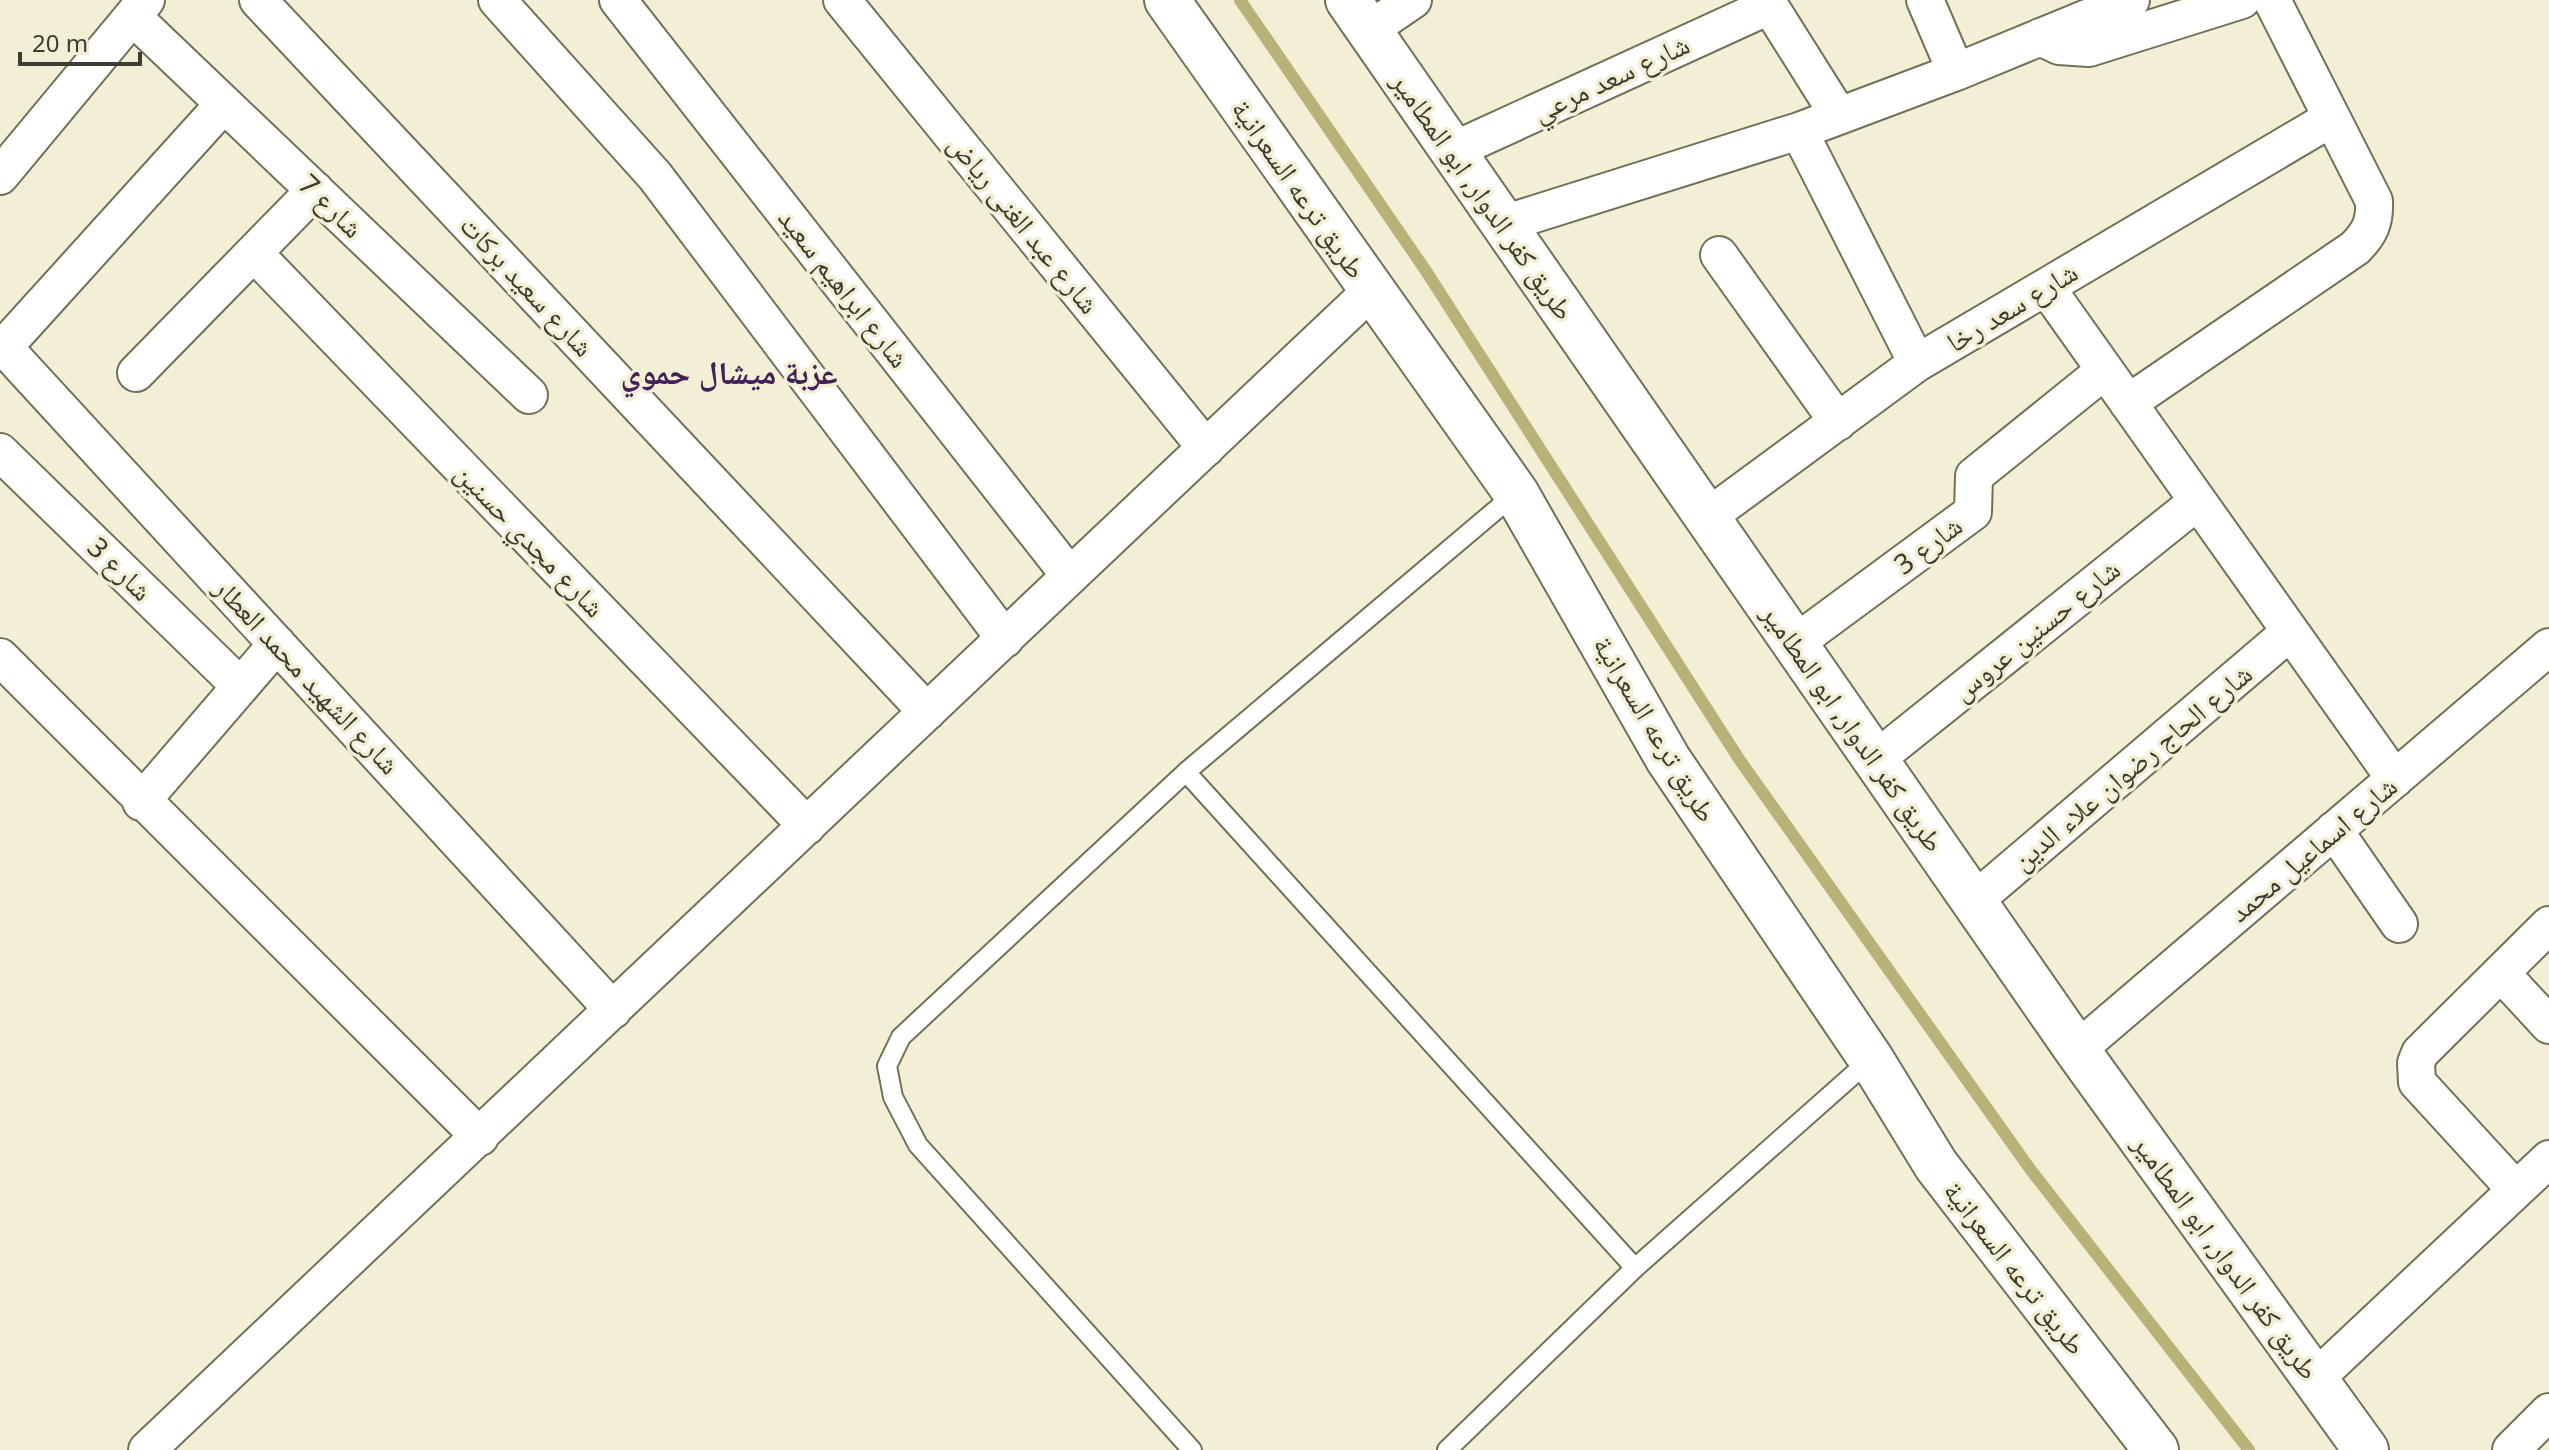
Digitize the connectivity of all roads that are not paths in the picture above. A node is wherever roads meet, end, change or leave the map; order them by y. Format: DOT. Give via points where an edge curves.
graph roads {
  1 [pos="258,0"];
  2 [pos="497,0"];
  3 [pos="618,0"];
  4 [pos="842,0"];
  5 [pos="1167,0"];
  6 [pos="1413,0"];
  7 [pos="1925,0"];
  8 [pos="2131,0"];
  9 [pos="2242,0"];
  10 [pos="2272,0"];
  11 [pos="1768,3"];
  12 [pos="140,8"];
  13 [pos="1359,15"];
  14 [pos="2040,37"];
  15 [pos="1956,72"];
  16 [pos="224,104"];
  17 [pos="1839,116"];
  18 [pos="2332,118"];
  19 [pos="1799,131"];
  20 [pos="1452,151"];
  21 [pos="0,176"];
  22 [pos="315,190"];
  23 [pos="1503,224"];
  24 [pos="254,253"];
  25 [pos="1719,255"];
  26 [pos="2046,287"];
  27 [pos="1371,291"];
  28 [pos="2,345"];
  29 [pos="1917,363"];
  30 [pos="2104,371"];
  31 [pos="136,373"];
  32 [pos="529,395"];
  33 [pos="2128,403"];
  34 [pos="1838,422"];
  35 [pos="1206,448"];
  36 [pos="0,452"];
  37 [pos="1516,493"];
  38 [pos="2198,501"];
  39 [pos="1706,518"];
  40 [pos="1070,576"];
  41 [pos="2290,632"];
  42 [pos="1005,639"];
  43 [pos="277,644"];
  44 [pos="1794,644"];
  45 [pos="2549,647"];
  46 [pos="0,657"];
  47 [pos="240,686"];
  48 [pos="927,712"];
  49 [pos="1875,760"];
  50 [pos="1186,772"];
  51 [pos="2395,779"];
  52 [pos="141,802"];
  53 [pos="807,826"];
  54 [pos="2334,830"];
  55 [pos="1974,901"];
  56 [pos="2399,924"];
  57 [pos="2549,925"];
  58 [pos="2501,973"];
  59 [pos="613,1010"];
  60 [pos="2549,1025"];
  61 [pos="2077,1050"];
  62 [pos="1871,1059"];
  63 [pos="480,1137"];
  64 [pos="2539,1173"];
  65 [pos="1635,1268"];
  66 [pos="2314,1380"];
  67 [pos="2549,1412"];
  68 [pos="2359,1447"];
  69 [pos="147,1450"];
  70 [pos="1192,1450"];
  71 [pos="1447,1450"];
  72 [pos="2156,1450"];
  73 [pos="2511,1450"];
  1 -- 48 [label="street, شارع سعيد بركات"];
  2 -- 42 [label="street" via="655,176"];
  3 -- 40 [label="street, شارع ابراهيم سعيد"];
  4 -- 35 [label="street, شارع عبد الغنى رياض"];
  5 -- 27 [label="main road, طريق ترعه السعرانية"];
  6 -- 13 [label="street"];
  7 -- 15 [label="street"];
  8 -- 14 [label="street"];
  9 -- 14 [label="street" via="2089,48 2059,46"];
  10 -- 18 [label="street"];
  11 -- 17 [label="street"];
  11 -- 20 [label="street, شارع سعد مرعي"];
  12 -- 16 [label="street, شارع 7"];
  12 -- 21 [label="street"];
  13 -- 20 [label="main road, طريق كفر الدوار, ابو المطامير"];
  14 -- 15 [label="street"];
  15 -- 17 [label="street"];
  16 -- 22 [label="street, شارع 7"];
  16 -- 28 [label="street"];
  17 -- 19 [label="street"];
  18 -- 26 [label="street, شارع سعد رخا"];
  18 -- 33 [label="street" via="2374,201 2375,220 2368,235"];
  19 -- 23 [label="street"];
  19 -- 29 [label="street"];
  20 -- 23 [label="main road, طريق كفر الدوار, ابو المطامير"];
  22 -- 24 [label="street"];
  22 -- 32 [label="street, شارع 7"];
  23 -- 39 [label="main road, طريق كفر الدوار, ابو المطامير"];
  24 -- 31 [label="street"];
  24 -- 53 [label="street, شارع مجدي حسنين"];
  25 -- 34 [label="street"];
  26 -- 29 [label="street, شارع سعد رخا"];
  26 -- 30 [label="street"];
  27 -- 35 [label="street"];
  27 -- 37 [label="main road, طريق ترعه السعرانية"];
  28 -- 43 [label="street, شارع الشهيد محمد العطار"];
  29 -- 34 [label="street, شارع سعد رخا"];
  30 -- 33 [label="street"];
  30 -- 44 [label="street, شارع 3" via="1974,476 1973,512"];
  33 -- 38 [label="street"];
  34 -- 39 [label="street, شارع سعد رخا"];
  35 -- 40 [label="street"];
  36 -- 47 [label="street, شارع 3"];
  37 -- 50 [label="lane"];
  37 -- 62 [label="main road, طريق ترعه السعرانية" via="1668,759"];
  38 -- 41 [label="street"];
  38 -- 49 [label="street, شارع حسنين عروس"];
  39 -- 44 [label="main road, طريق كفر الدوار, ابو المطامير"];
  40 -- 42 [label="street"];
  41 -- 51 [label="street"];
  41 -- 55 [label="street, شارع الحاج رضوان علاء الدين"];
  42 -- 48 [label="street"];
  43 -- 47 [label="street"];
  43 -- 59 [label="street, شارع الشهيد محمد العطار"];
  44 -- 49 [label="main road, طريق كفر الدوار, ابو المطامير"];
  45 -- 51 [label="street, شارع اسماعيل محمد"];
  46 -- 52 [label="street"];
  47 -- 52 [label="street"];
  48 -- 53 [label="street"];
  49 -- 55 [label="main road, طريق كفر الدوار, ابو المطامير"];
  50 -- 65 [label="lane"];
  50 -- 70 [label="lane" via="901,1037 887,1066 893,1097 918,1145"];
  51 -- 54 [label="street, شارع اسماعيل محمد"];
  52 -- 63 [label="street"];
  53 -- 59 [label="street"];
  54 -- 56 [label="street"];
  54 -- 61 [label="street, شارع اسماعيل محمد"];
  55 -- 61 [label="main road, طريق كفر الدوار, ابو المطامير"];
  57 -- 58 [label="street"];
  58 -- 60 [label="street"];
  58 -- 64 [label="street" via="2420,1053 2417,1082"];
  59 -- 63 [label="street"];
  61 -- 66 [label="main road, طريق كفر الدوار, ابو المطامير"];
  62 -- 65 [label="lane"];
  62 -- 72 [label="main road, طريق ترعه السعرانية" via="1936,1165"];
  63 -- 69 [label="street"];
  64 -- 66 [label="street"];
  65 -- 71 [label="lane"];
  66 -- 68 [label="main road, طريق كفر الدوار, ابو المطامير"];
  67 -- 73 [label="street"];
}
